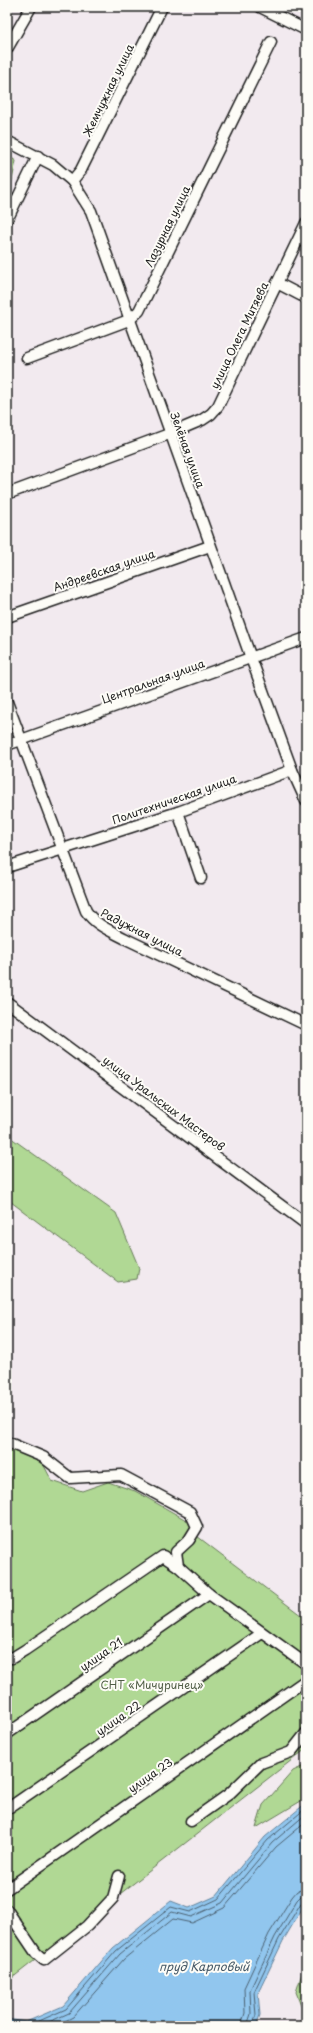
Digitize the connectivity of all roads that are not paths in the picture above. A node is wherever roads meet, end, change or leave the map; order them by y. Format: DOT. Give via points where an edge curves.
graph roads {
  1 [pos="31,7"];
  2 [pos="162,7"];
  3 [pos="260,7"];
  4 [pos="306,30"];
  5 [pos="271,42"];
  6 [pos="7,49"];
  7 [pos="7,141"];
  8 [pos="38,156"];
  9 [pos="72,181"];
  10 [pos="7,220"];
  11 [pos="306,223"];
  12 [pos="277,283"];
  13 [pos="306,298"];
  14 [pos="129,320"];
  15 [pos="27,358"];
  16 [pos="169,434"];
  17 [pos="7,494"];
  18 [pos="210,546"];
  19 [pos="7,617"];
  20 [pos="306,638"];
  21 [pos="251,658"];
  22 [pos="7,702"];
  23 [pos="21,740"];
  24 [pos="7,745"];
  25 [pos="292,770"];
  26 [pos="306,801"];
  27 [pos="178,812"];
  28 [pos="64,848"];
  29 [pos="7,867"];
  30 [pos="201,878"];
  31 [pos="7,1002"];
  32 [pos="306,1025"];
  33 [pos="306,1224"];
  34 [pos="7,1442"];
  35 [pos="178,1566"];
  36 [pos="209,1594"];
  37 [pos="262,1633"];
  38 [pos="7,1658"];
  39 [pos="306,1664"];
  40 [pos="306,1680"];
  41 [pos="306,1733"];
  42 [pos="7,1734"];
  43 [pos="7,1809"];
  44 [pos="191,1821"];
  45 [pos="119,1876"];
  46 [pos="7,1888"];
  47 [pos="7,1910"];
  1 -- 6 [label="street"];
  2 -- 9 [label="street, Жемчужная улица" via="82,170"];
  3 -- 4 [label="street"];
  5 -- 14 [label="street, Лазурная улица" via="139,311"];
  7 -- 8 [label="street, Зелёная улица"];
  8 -- 9 [label="street, Зелёная улица"];
  8 -- 10 [label="street"];
  9 -- 14 [label="street, Зелёная улица" via="91,211"];
  11 -- 12 [label="street, улица Олега Митяева"];
  12 -- 13 [label="street"];
  12 -- 16 [label="street, улица Олега Митяева" via="218,406 202,420"];
  14 -- 15 [label="street, Лазурная улица"];
  14 -- 16 [label="street, Зелёная улица"];
  16 -- 17 [label="street, улица Олега Митяева"];
  16 -- 18 [label="street, Зелёная улица"];
  18 -- 19 [label="street, Андреевская улица"];
  18 -- 21 [label="street, Зелёная улица"];
  20 -- 21 [label="street, Центральная улица"];
  21 -- 23 [label="street, Центральная улица"];
  21 -- 25 [label="street, Зелёная улица"];
  22 -- 23 [label="street, Радужная улица"];
  23 -- 24 [label="street, Центральная улица"];
  23 -- 28 [label="street, Радужная улица"];
  25 -- 26 [label="street, Зелёная улица"];
  25 -- 27 [label="street, Политехническая улица"];
  27 -- 28 [label="street, Политехническая улица"];
  27 -- 30 [label="street"];
  28 -- 29 [label="street"];
  28 -- 32 [label="street, Радужная улица" via="91,919 120,936"];
  31 -- 33 [label="street, улица Уральских Мастеров"];
  34 -- 35 [label="street" via="43,1457 70,1478 121,1475 190,1512 197,1527 189,1540 176,1552"];
  35 -- 36 [label="street"];
  35 -- 38 [label="street" via="163,1556 25,1650 12,1658"];
  36 -- 37 [label="street"];
  36 -- 42 [label="street, улица 21"];
  37 -- 39 [label="street"];
  37 -- 43 [label="street, улица 22"];
  40 -- 46 [label="street, улица 23"];
  41 -- 44 [label="street" via="291,1752 261,1763 229,1794"];
  45 -- 47 [label="street" via="113,1898 87,1926 44,1960 36,1953"];
}
